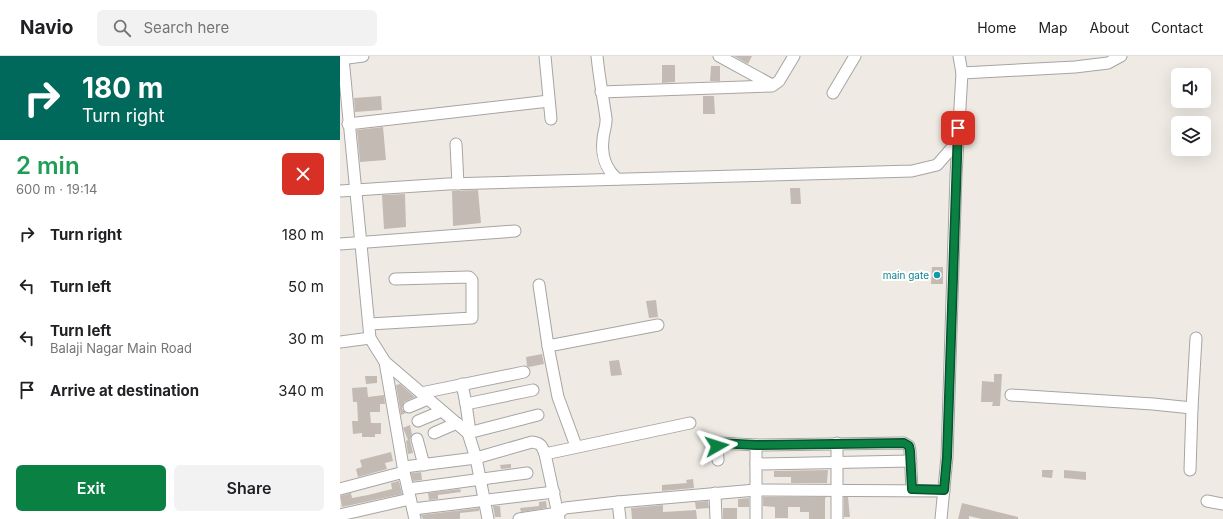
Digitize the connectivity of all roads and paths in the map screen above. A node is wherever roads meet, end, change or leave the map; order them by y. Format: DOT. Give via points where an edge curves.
graph roads {
  1 [pos="363,56"];
  2 [pos="545,56"];
  3 [pos="597,56"];
  4 [pos="719,56"];
  5 [pos="794,56"];
  6 [pos="856,56"];
  7 [pos="959,56"];
  8 [pos="1122,56"];
  9 [pos="341,59"];
  10 [pos="962,73"];
  11 [pos="772,86"];
  12 [pos="600,92"];
  13 [pos="833,94"];
  14 [pos="549,101"];
  15 [pos="551,119"];
  16 [pos="348,124"];
  17 [pos="957,142"];
  18 [pos="456,144"];
  19 [pos="617,179"];
  20 [pos="458,184"];
  21 [pos="355,189"];
  22 [pos="340,191"];
  23 [pos="515,231"];
  24 [pos="340,244"];
  25 [pos="362,244"];
  26 [pos="395,279"];
  27 [pos="540,285"];
  28 [pos="370,324"];
  29 [pos="658,325"];
  30 [pos="370,338"];
  31 [pos="1196,338"];
  32 [pos="340,342"];
  33 [pos="548,346"];
  34 [pos="385,362"];
  35 [pos="524,372"];
  36 [pos="462,384"];
  37 [pos="533,390"];
  38 [pos="1011,394"];
  39 [pos="424,396"];
  40 [pos="466,404"];
  41 [pos="409,407"];
  42 [pos="1192,408"];
  43 [pos="442,411"];
  44 [pos="538,415"];
  45 [pos="418,421"];
  46 [pos="690,423"];
  47 [pos="457,424"];
  48 [pos="434,433"];
  49 [pos="468,434"];
  50 [pos="456,436"];
  51 [pos="417,439"];
  52 [pos="837,443"];
  53 [pos="756,445"];
  54 [pos="576,446"];
  55 [pos="545,454"];
  56 [pos="476,458"];
  57 [pos="718,460"];
  58 [pos="911,461"];
  59 [pos="837,463"];
  60 [pos="756,464"];
  61 [pos="424,465"];
  62 [pos="404,470"];
  63 [pos="1190,470"];
  64 [pos="527,473"];
  65 [pos="480,480"];
  66 [pos="340,489"];
  67 [pos="912,489"];
  68 [pos="756,490"];
  69 [pos="944,490"];
  70 [pos="837,491"];
  71 [pos="554,492"];
  72 [pos="715,493"];
  73 [pos="1207,500"];
  74 [pos="484,501"];
  75 [pos="618,502"];
  76 [pos="412,504"];
  77 [pos="1223,504"];
  78 [pos="340,515"];
  79 [pos="558,516"];
  80 [pos="488,519"];
  81 [pos="519,519"];
  82 [pos="620,519"];
  83 [pos="716,519"];
  84 [pos="756,519"];
  85 [pos="837,519"];
  86 [pos="941,519"];
  1 -- 9 [label="street"];
  2 -- 14 [label="street"];
  3 -- 12 [label="street"];
  4 -- 11 [label="street"];
  5 -- 11 [label="street" via="779,81"];
  6 -- 13 [label="street"];
  7 -- 10 [label="street"];
  8 -- 10 [label="street" via="1108,63 1075,67"];
  9 -- 16 [label="street"];
  10 -- 17 [label="street"];
  11 -- 12 [label="street"];
  12 -- 19 [label="street" via="606,120 602,142 605,164"];
  14 -- 15 [label="street"];
  14 -- 16 [label="street"];
  16 -- 21 [label="street"];
  17 -- 19 [label="street" via="937,165 912,171"];
  17 -- 69 [label="street"];
  18 -- 20 [label="street"];
  19 -- 20 [label="street"];
  20 -- 21 [label="street"];
  21 -- 22 [label="street"];
  21 -- 25 [label="street"];
  23 -- 25 [label="street"];
  24 -- 25 [label="street"];
  25 -- 28 [label="street"];
  26 -- 28 [label="street" via="469,277 472,280 472,318"];
  27 -- 33 [label="street"];
  28 -- 30 [label="street"];
  29 -- 33 [label="street"];
  30 -- 32 [label="street"];
  30 -- 34 [label="street"];
  31 -- 42 [label="street"];
  33 -- 54 [label="street" via="558,398"];
  34 -- 39 [label="street"];
  34 -- 62 [label="street"];
  35 -- 36 [label="street"];
  36 -- 39 [label="street"];
  36 -- 40 [label="street"];
  37 -- 40 [label="street"];
  38 -- 42 [label="street"];
  39 -- 41 [label="street"];
  39 -- 43 [label="street"];
  40 -- 49 [label="street"];
  42 -- 63 [label="street"];
  43 -- 45 [label="street"];
  43 -- 47 [label="street"];
  44 -- 49 [label="street"];
  46 -- 54 [label="street"];
  47 -- 48 [label="street"];
  47 -- 49 [label="street"];
  49 -- 50 [label="street"];
  49 -- 56 [label="street"];
  51 -- 61 [label="street"];
  52 -- 53 [label="street"];
  52 -- 58 [label="street" via="904,443 909,446"];
  52 -- 59 [label="street"];
  53 -- 57 [label="street" via="719,443"];
  53 -- 60 [label="street"];
  54 -- 55 [label="street"];
  55 -- 56 [label="street" via="542,445 532,442"];
  55 -- 71 [label="street"];
  56 -- 61 [label="street"];
  56 -- 65 [label="street"];
  58 -- 59 [label="street"];
  58 -- 67 [label="street"];
  59 -- 60 [label="street"];
  59 -- 70 [label="street"];
  60 -- 68 [label="street"];
  61 -- 62 [label="street"];
  62 -- 66 [label="street"];
  62 -- 76 [label="street"];
  64 -- 65 [label="street"];
  65 -- 74 [label="street"];
  65 -- 76 [label="street"];
  67 -- 69 [label="street"];
  67 -- 70 [label="street"];
  68 -- 70 [label="street"];
  68 -- 72 [label="street"];
  68 -- 84 [label="street"];
  69 -- 86 [label="street"];
  70 -- 85 [label="street"];
  71 -- 74 [label="street"];
  71 -- 79 [label="street"];
  72 -- 75 [label="street"];
  72 -- 83 [label="street"];
  73 -- 77 [label="street"];
  74 -- 76 [label="street"];
  74 -- 80 [label="street"];
  75 -- 79 [label="street" via="565,508"];
  75 -- 82 [label="street"];
  76 -- 78 [label="street"];
  79 -- 81 [label="street"];
}
